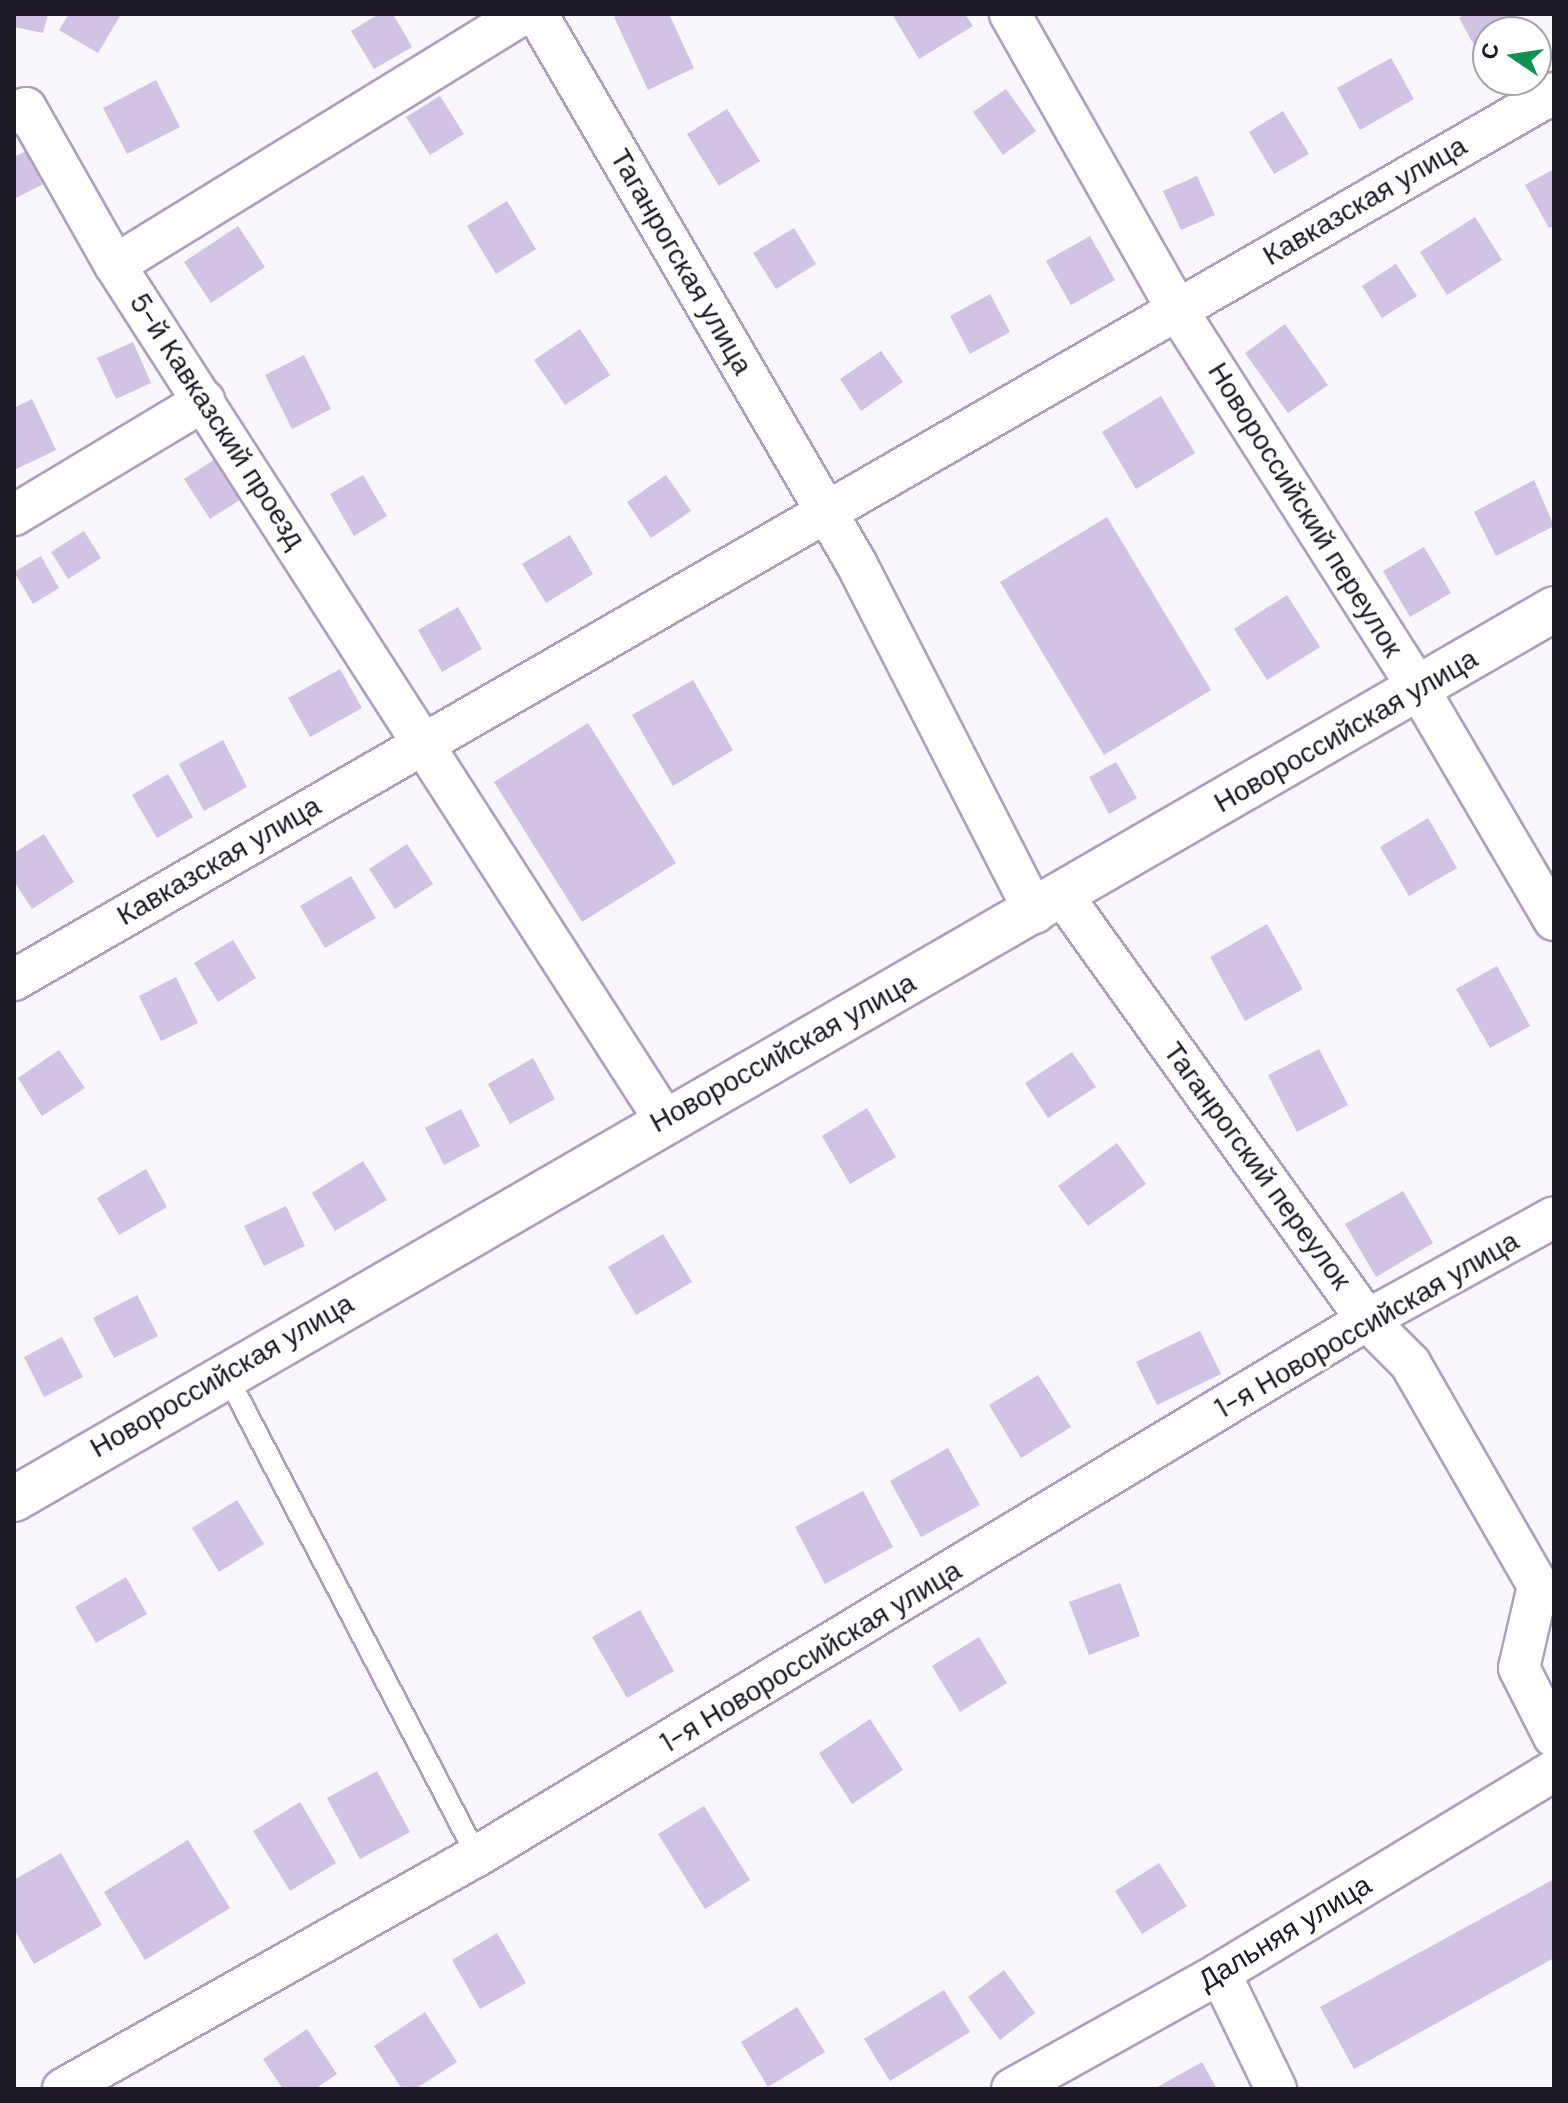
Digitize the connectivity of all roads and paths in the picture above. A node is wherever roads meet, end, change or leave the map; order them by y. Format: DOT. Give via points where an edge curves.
graph roads {
  1 [pos="523,14"];
  2 [pos="537,14"];
  3 [pos="1010,14"];
  4 [pos="1554,93"];
  5 [pos="14,114"];
  6 [pos="115,265"];
  7 [pos="1176,308"];
  8 [pos="204,401"];
  9 [pos="825,510"];
  10 [pos="14,515"];
  11 [pos="1554,609"];
  12 [pos="1418,688"];
  13 [pos="423,741"];
  14 [pos="1049,905"];
  15 [pos="1554,920"];
  16 [pos="14,980"];
  17 [pos="664,1119"];
  18 [pos="1554,1217"];
  19 [pos="1367,1320"];
  20 [pos="226,1374"];
  21 [pos="14,1499"];
  22 [pos="1554,1737"];
  23 [pos="1554,1771"];
  24 [pos="477,1856"];
  25 [pos="1220,1973"];
  26 [pos="63,2089"];
  27 [pos="1012,2089"];
  28 [pos="1276,2089"];
  1 -- 6 [label="street"];
  2 -- 9 [label="street, Таганрогская улица"];
  3 -- 7 [label="street, Новороссийский переулок"];
  4 -- 7 [label="street, Кавказская улица"];
  5 -- 6 [label="street, 5-й Кавказский проезд" via="26,108"];
  6 -- 8 [label="street, 5-й Кавказский проезд"];
  7 -- 9 [label="street, Кавказская улица"];
  7 -- 12 [label="street, Новороссийский переулок"];
  8 -- 10 [label="street"];
  8 -- 13 [label="street, 5-й Кавказский проезд"];
  9 -- 13 [label="street, Кавказская улица"];
  9 -- 14 [label="street, Таганрогская улица"];
  11 -- 12 [label="street, Новороссийская улица"];
  12 -- 14 [label="street, Новороссийская улица"];
  12 -- 15 [label="street, Новороссийский переулок"];
  13 -- 16 [label="street, Кавказская улица"];
  13 -- 17 [label="street, 5-й Кавказский проезд"];
  14 -- 17 [label="street, Новороссийская улица"];
  14 -- 19 [label="street, Таганрогский переулок"];
  17 -- 20 [label="street, Новороссийская улица"];
  18 -- 19 [label="street, 1-я Новороссийская улица"];
  19 -- 22 [label="street, Таганрогский переулок" via="1410,1363 1538,1586 1519,1668"];
  19 -- 24 [label="street, 1-я Новороссийская улица"];
  20 -- 21 [label="street, Новороссийская улица"];
  20 -- 24 [label="lane"];
  23 -- 25 [label="street, Дальняя улица"];
  24 -- 26 [label="street, 1-я Новороссийская улица"];
  25 -- 27 [label="street, Дальняя улица"];
  25 -- 28 [label="street"];
}
